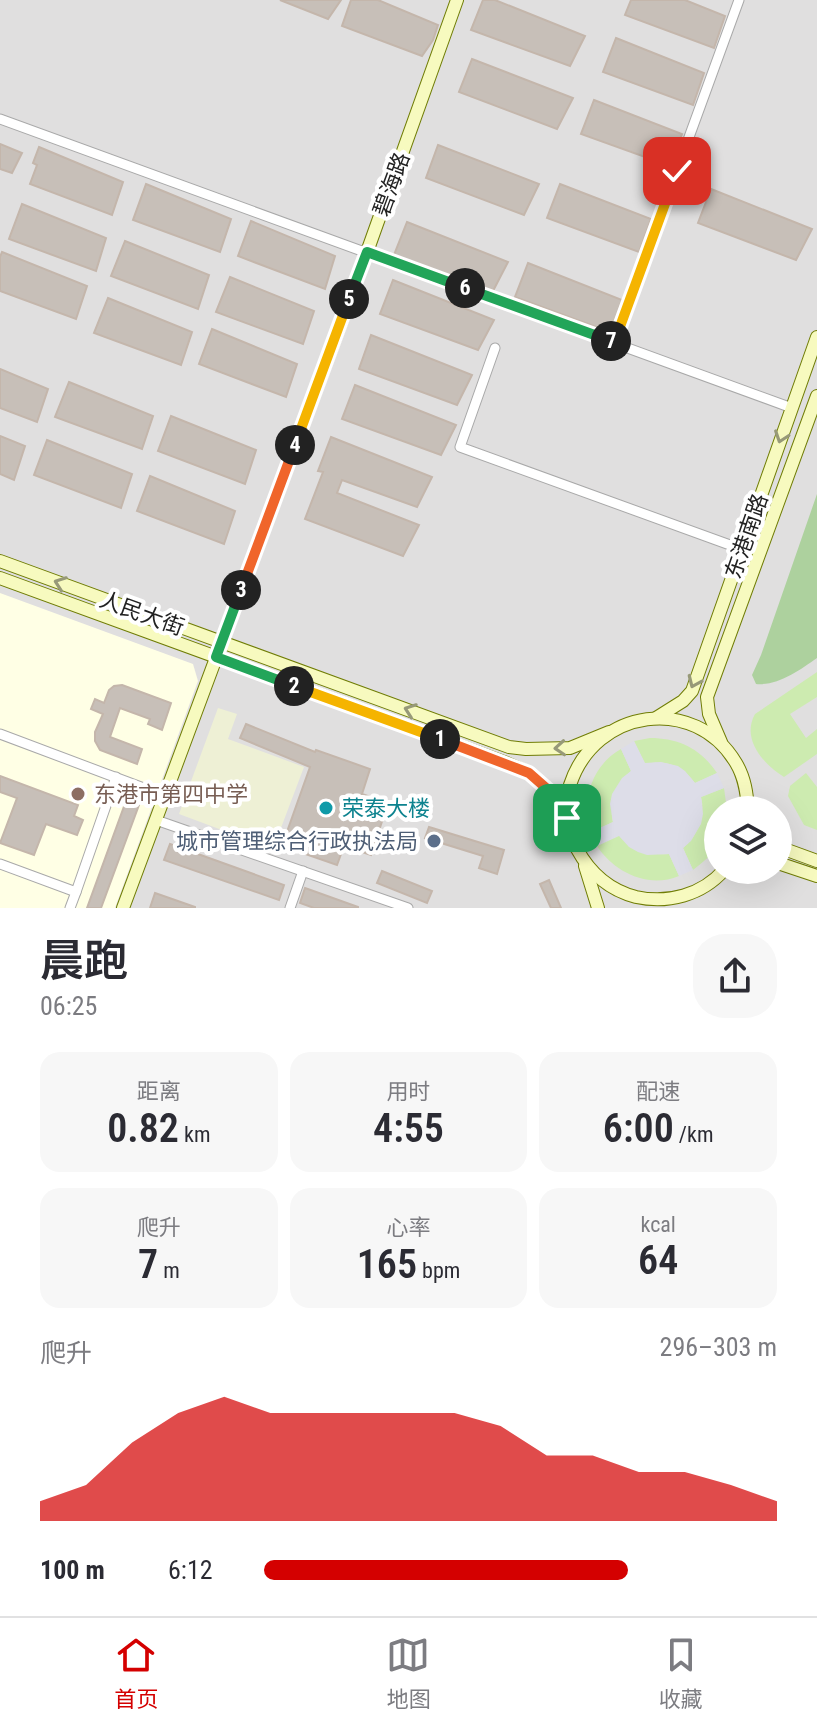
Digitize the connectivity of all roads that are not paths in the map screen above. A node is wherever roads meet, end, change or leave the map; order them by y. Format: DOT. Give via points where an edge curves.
graph roads {
  1 [pos="457,0"];
  2 [pos="739,0"];
  3 [pos="0,119"];
  4 [pos="367,252"];
  5 [pos="817,337"];
  6 [pos="614,343"];
  7 [pos="495,348"];
  8 [pos="817,396"];
  9 [pos="792,408"];
  10 [pos="741,549"];
  11 [pos="0,561"];
  12 [pos="0,578"];
  13 [pos="222,642"];
  14 [pos="216,657"];
  15 [pos="656,718"];
  16 [pos="609,732"];
  17 [pos="0,734"];
  18 [pos="722,745"];
  19 [pos="116,777"];
  20 [pos="746,787"];
  21 [pos="165,796"];
  22 [pos="747,796"];
  23 [pos="750,796"];
  24 [pos="567,818"];
  25 [pos="156,820"];
  26 [pos="792,852"];
  27 [pos="817,861"];
  28 [pos="584,863"];
  29 [pos="0,864"];
  30 [pos="792,867"];
  31 [pos="303,871"];
  32 [pos="817,876"];
  33 [pos="706,884"];
  34 [pos="76,892"];
  35 [pos="673,899"];
  36 [pos="70,908"];
  37 [pos="123,908"];
  38 [pos="290,908"];
  39 [pos="408,908"];
  40 [pos="598,908"];
  41 [pos="657,908"];
  1 -- 4 [label="main road, 碧海路"];
  2 -- 6 [label="street"];
  3 -- 4 [label="street"];
  4 -- 6 [label="street"];
  4 -- 13 [label="main road, 碧海路"];
  5 -- 9 [label="main road, 东港南路"];
  6 -- 9 [label="street"];
  7 -- 10 [label="street" via="460,447"];
  8 -- 18 [label="main road, 东港南路" via="707,697"];
  9 -- 10 [label="main road, 东港南路, one-way"];
  10 -- 15 [label="main road, 东港南路, one-way" via="692,691"];
  13 -- 11 [label="main road, 人民大街, one-way"];
  12 -- 14 [label="main road, 人民大街"];
  13 -- 14 [label="main road, 碧海路"];
  16 -- 13 [label="main road, 人民大街, one-way" via="570,748 509,747"];
  14 -- 21 [label="main road, 碧海路"];
  14 -- 24 [label="main road, 人民大街" via="529,773 554,795"];
  15 -- 16 [label="main road, 人民大街"];
  15 -- 18 [label="main road" via="702,730"];
  16 -- 24 [label="main road" via="575,769"];
  17 -- 19 [label="street"];
  18 -- 20 [label="main road, 东港南路"];
  19 -- 21 [label="street"];
  19 -- 34 [label="street"];
  20 -- 22 [label="main road"];
  20 -- 23 [label="main road, 东港南路"];
  21 -- 25 [label="main road, 碧海路"];
  24 -- 28 [label="main road"];
  25 -- 31 [label="street"];
  25 -- 37 [label="main road, 碧海路"];
  26 -- 27 [label="main road"];
  28 -- 35 [label="main road" via="625,894"];
  28 -- 40 [label="main road"];
  29 -- 34 [label="street"];
  30 -- 32 [label="main road"];
  31 -- 38 [label="street"];
  31 -- 39 [label="street"];
  33 -- 35 [label="main road"];
  34 -- 36 [label="street"];
  35 -- 41 [label="main road"];
}
